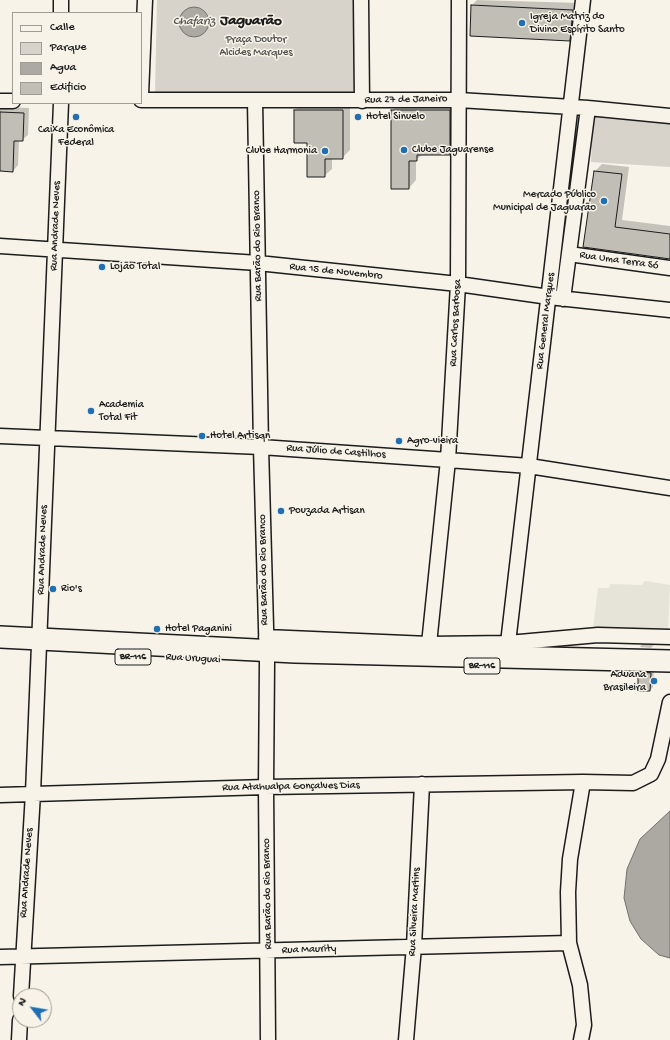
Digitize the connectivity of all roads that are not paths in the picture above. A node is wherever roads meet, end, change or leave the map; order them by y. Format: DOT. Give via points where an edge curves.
graph roads {
  1 [pos="61,0"];
  2 [pos="145,0"];
  3 [pos="361,0"];
  4 [pos="459,0"];
  5 [pos="583,0"];
  6 [pos="61,12"];
  7 [pos="142,71"];
  8 [pos="0,100"];
  9 [pos="12,100"];
  10 [pos="142,100"];
  11 [pos="256,100"];
  12 [pos="459,100"];
  13 [pos="362,101"];
  14 [pos="61,104"];
  15 [pos="572,107"];
  16 [pos="588,108"];
  17 [pos="670,116"];
  18 [pos="0,246"];
  19 [pos="55,249"];
  20 [pos="569,254"];
  21 [pos="258,263"];
  22 [pos="670,268"];
  23 [pos="458,284"];
  24 [pos="549,297"];
  25 [pos="563,299"];
  26 [pos="670,310"];
  27 [pos="0,436"];
  28 [pos="46,438"];
  29 [pos="261,447"];
  30 [pos="448,460"];
  31 [pos="529,466"];
  32 [pos="670,488"];
  33 [pos="0,637"];
  34 [pos="670,637"];
  35 [pos="508,643"];
  36 [pos="430,644"];
  37 [pos="39,646"];
  38 [pos="0,650"];
  39 [pos="266,650"];
  40 [pos="295,658"];
  41 [pos="670,661"];
  42 [pos="670,669"];
  43 [pos="670,702"];
  44 [pos="583,782"];
  45 [pos="422,784"];
  46 [pos="266,787"];
  47 [pos="33,793"];
  48 [pos="0,795"];
  49 [pos="569,943"];
  50 [pos="414,946"];
  51 [pos="269,952"];
  52 [pos="22,956"];
  53 [pos="0,958"];
  54 [pos="21,988"];
  55 [pos="20,1028"];
  56 [pos="20,1040"];
  57 [pos="268,1040"];
  58 [pos="406,1040"];
  59 [pos="581,1040"];
  1 -- 6 [label="street"];
  2 -- 7 [label="street"];
  3 -- 13 [label="street"];
  4 -- 12 [label="street, Rua Carlos Barbosa"];
  5 -- 15 [label="street, Rua General Marques"];
  8 -- 9 [label="street"];
  10 -- 11 [label="street, Rua 27 de Janeiro"];
  11 -- 13 [label="street, Rua 27 de Janeiro"];
  11 -- 21 [label="street, Rua Barão do Rio Branco"];
  12 -- 13 [label="street, Rua 27 de Janeiro"];
  12 -- 15 [label="street, Rua 27 de Janeiro"];
  12 -- 23 [label="street, Rua Carlos Barbosa"];
  14 -- 19 [label="street, Rua Andrade Neves"];
  15 -- 16 [label="street, Rua 27 de Janeiro"];
  15 -- 24 [label="street, Rua General Marques"];
  16 -- 17 [label="street, Rua 27 de Janeiro"];
  16 -- 20 [label="street"];
  18 -- 19 [label="street, Rua 15 de Novembro"];
  19 -- 21 [label="street, Rua 15 de Novembro"];
  19 -- 28 [label="street, Rua Andrade Neves"];
  20 -- 22 [label="street, Rua Uma Terra Só"];
  20 -- 25 [label="street"];
  21 -- 23 [label="street, Rua 15 de Novembro"];
  21 -- 29 [label="street, Rua Barão do Rio Branco"];
  23 -- 24 [label="street, Rua 15 de Novembro"];
  23 -- 30 [label="street, Rua Carlos Barbosa"];
  24 -- 25 [label="street, Rua 15 de Novembro"];
  24 -- 31 [label="street, Rua General Marques"];
  25 -- 26 [label="street, Rua 15 de Novembro"];
  27 -- 28 [label="street, Rua Júlio de Castilhos"];
  28 -- 29 [label="street, Rua Júlio de Castilhos"];
  28 -- 37 [label="street, Rua Andrade Neves"];
  29 -- 30 [label="street, Rua Júlio de Castilhos"];
  29 -- 39 [label="street, Rua Barão do Rio Branco"];
  30 -- 31 [label="street, Rua Júlio de Castilhos"];
  30 -- 36 [label="street, Rua Carlos Barbosa"];
  31 -- 32 [label="street, Rua Júlio de Castilhos"];
  31 -- 35 [label="street, Rua General Marques"];
  33 -- 37 [label="highway, Rua Uruguai / BR-116"];
  34 -- 35 [label="street" via="598,635"];
  35 -- 36 [label="street"];
  36 -- 39 [label="street"];
  37 -- 38 [label="highway, Rua Uruguai / BR-116"];
  37 -- 39 [label="highway, Rua Uruguai / BR-116"];
  37 -- 47 [label="street, Rua Andrade Neves"];
  39 -- 40 [label="highway, BR-116"];
  39 -- 46 [label="street, Rua Barão do Rio Branco"];
  40 -- 41 [label="highway, BR-116"];
  40 -- 42 [label="highway, BR-116"];
  43 -- 44 [label="street, Rua Atahualpa Gonçalves Dias" via="658,759 651,774 634,782"];
  44 -- 45 [label="street, Rua Atahualpa Gonçalves Dias"];
  44 -- 49 [label="street" via="570,859"];
  45 -- 46 [label="street, Rua Atahualpa Gonçalves Dias"];
  45 -- 50 [label="street, Rua Silveira Martins"];
  46 -- 47 [label="street, Rua Atahualpa Gonçalves Dias"];
  46 -- 51 [label="street, Rua Barão do Rio Branco"];
  47 -- 48 [label="street, Rua Atahualpa Gonçalves Dias"];
  47 -- 52 [label="street, Rua Andrade Neves"];
  49 -- 50 [label="street, Rua Maurity"];
  49 -- 59 [label="street" via="580,985 584,1025"];
  50 -- 51 [label="street, Rua Maurity"];
  50 -- 58 [label="street, Rua Silveira Martins"];
  51 -- 52 [label="street, Rua Maurity"];
  51 -- 57 [label="street, Rua Barão do Rio Branco"];
  52 -- 53 [label="street, Rua Maurity"];
  52 -- 54 [label="street, Rua Andrade Neves"];
  55 -- 56 [label="street"];
}
